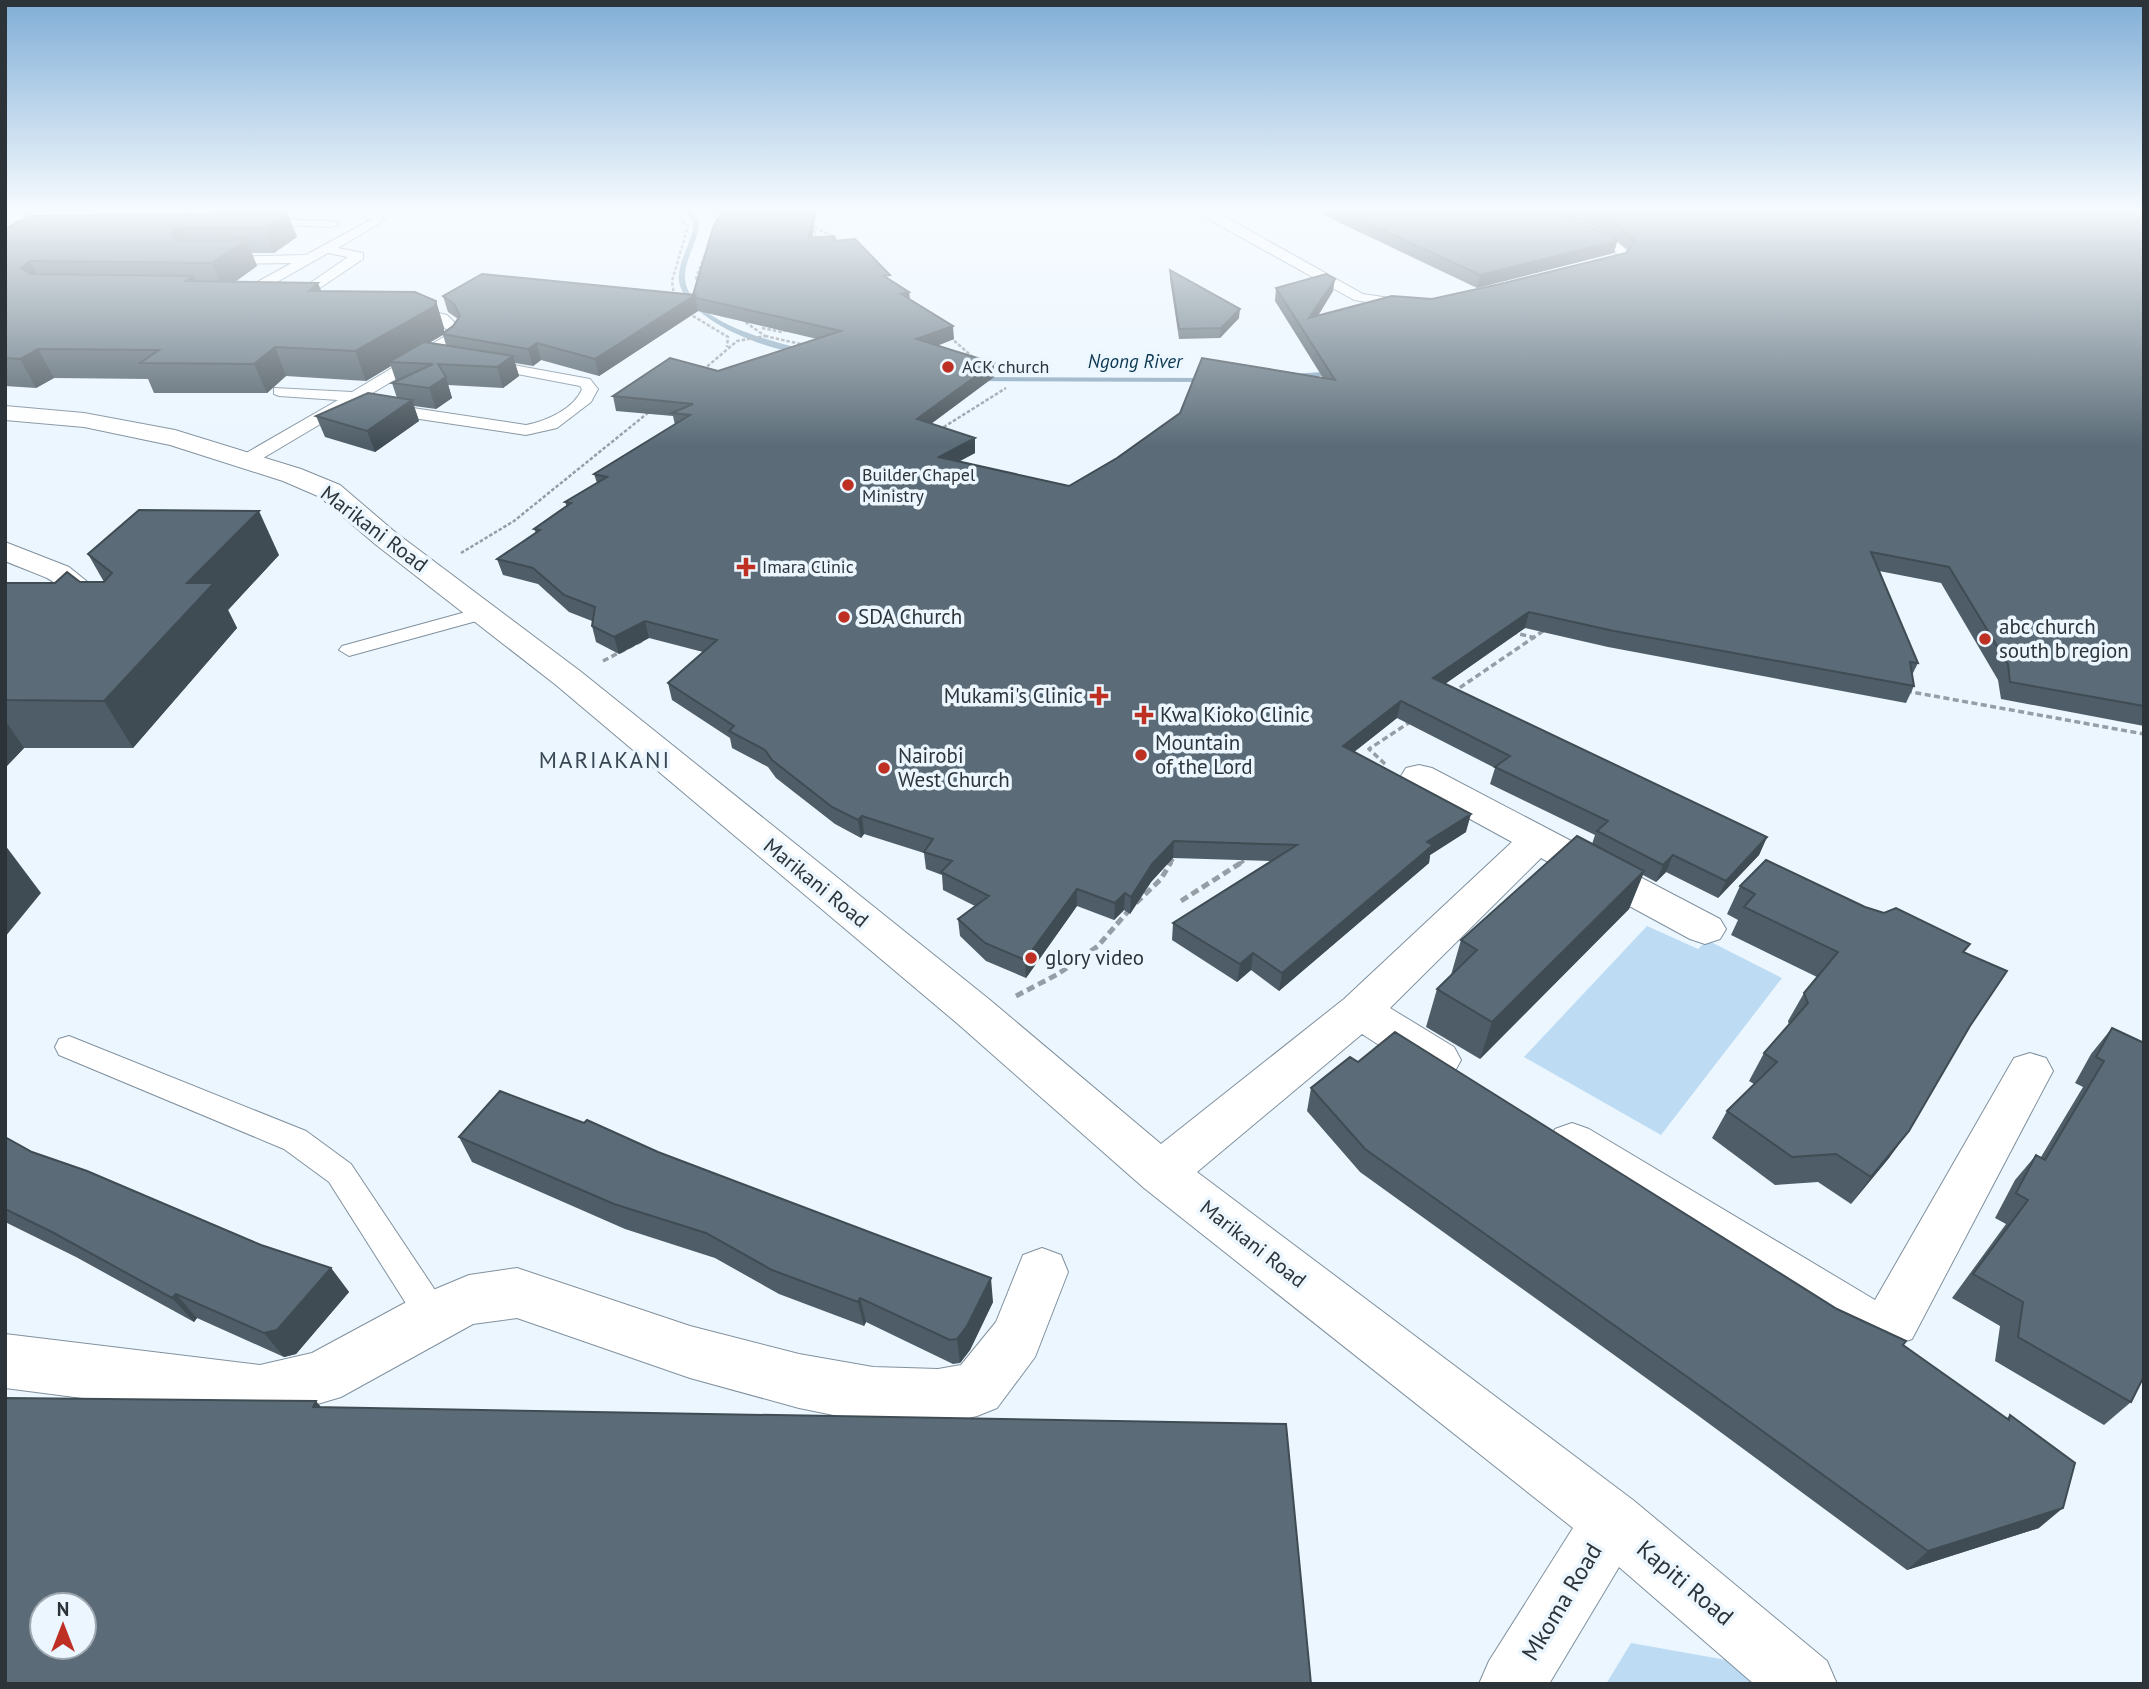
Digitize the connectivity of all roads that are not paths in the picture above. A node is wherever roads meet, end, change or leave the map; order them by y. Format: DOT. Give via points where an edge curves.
graph roads {
  1 [pos="261,288"];
  2 [pos="301,288"];
  3 [pos="1342,288"];
  4 [pos="221,297"];
  5 [pos="245,297"];
  6 [pos="282,298"];
  7 [pos="321,301"];
  8 [pos="1429,306"];
  9 [pos="390,308"];
  10 [pos="428,354"];
  11 [pos="279,391"];
  12 [pos="351,400"];
  13 [pos="5,414"];
  14 [pos="247,460"];
  15 [pos="5,551"];
  16 [pos="484,613"];
  17 [pos="118,618"];
  18 [pos="349,650"];
  19 [pos="1419,776"];
  20 [pos="1539,838"];
  21 [pos="1705,929"];
  22 [pos="1360,1011"];
  23 [pos="69,1047"];
  24 [pos="2031,1071"];
  25 [pos="1477,1084"];
  26 [pos="1536,1121"];
  27 [pos="1161,1172"];
  28 [pos="1042,1272"];
  29 [pos="433,1316"];
  30 [pos="5,1361"];
  31 [pos="1588,1503"];
  32 [pos="1512,1684"];
  33 [pos="1804,1684"];
  1 -- 5 [label="lane"];
  2 -- 6 [label="lane"];
  3 -- 8 [label="lane" via="1359,297"];
  4 -- 5 [label="lane"];
  5 -- 6 [label="lane"];
  6 -- 7 [label="lane"];
  9 -- 10 [label="lane" via="441,316 452,323 456,331 452,338"];
  10 -- 12 [label="lane"];
  10 -- 12 [label="lane" via="569,377 585,382 590,389 586,399 551,425 526,430"];
  11 -- 12 [label="lane"];
  12 -- 14 [label="lane"];
  13 -- 14 [label="street, Marikani Road" via="84,421 175,438"];
  14 -- 16 [label="street, Marikani Road" via="330,491"];
  15 -- 17 [label="street" via="59,573"];
  16 -- 18 [label="lane"];
  16 -- 27 [label="street, Marikani Road" via="985,1021"];
  19 -- 20 [label="street"];
  20 -- 21 [label="street"];
  20 -- 22 [label="street"];
  22 -- 25 [label="street"];
  22 -- 27 [label="street"];
  23 -- 29 [label="lane" via="295,1140 318,1154 340,1172"];
  24 -- 26 [label="street" via="1893,1321 1874,1326 1842,1311"];
  27 -- 31 [label="street, Marikani Road"];
  28 -- 29 [label="street" via="1016,1339 977,1389 938,1397 873,1395 799,1381 690,1353 517,1293 469,1300"];
  29 -- 30 [label="street" via="321,1378 260,1393"];
  31 -- 32 [label="street, Mkoma Road"];
  31 -- 33 [label="street, Kapiti Road"];
}
